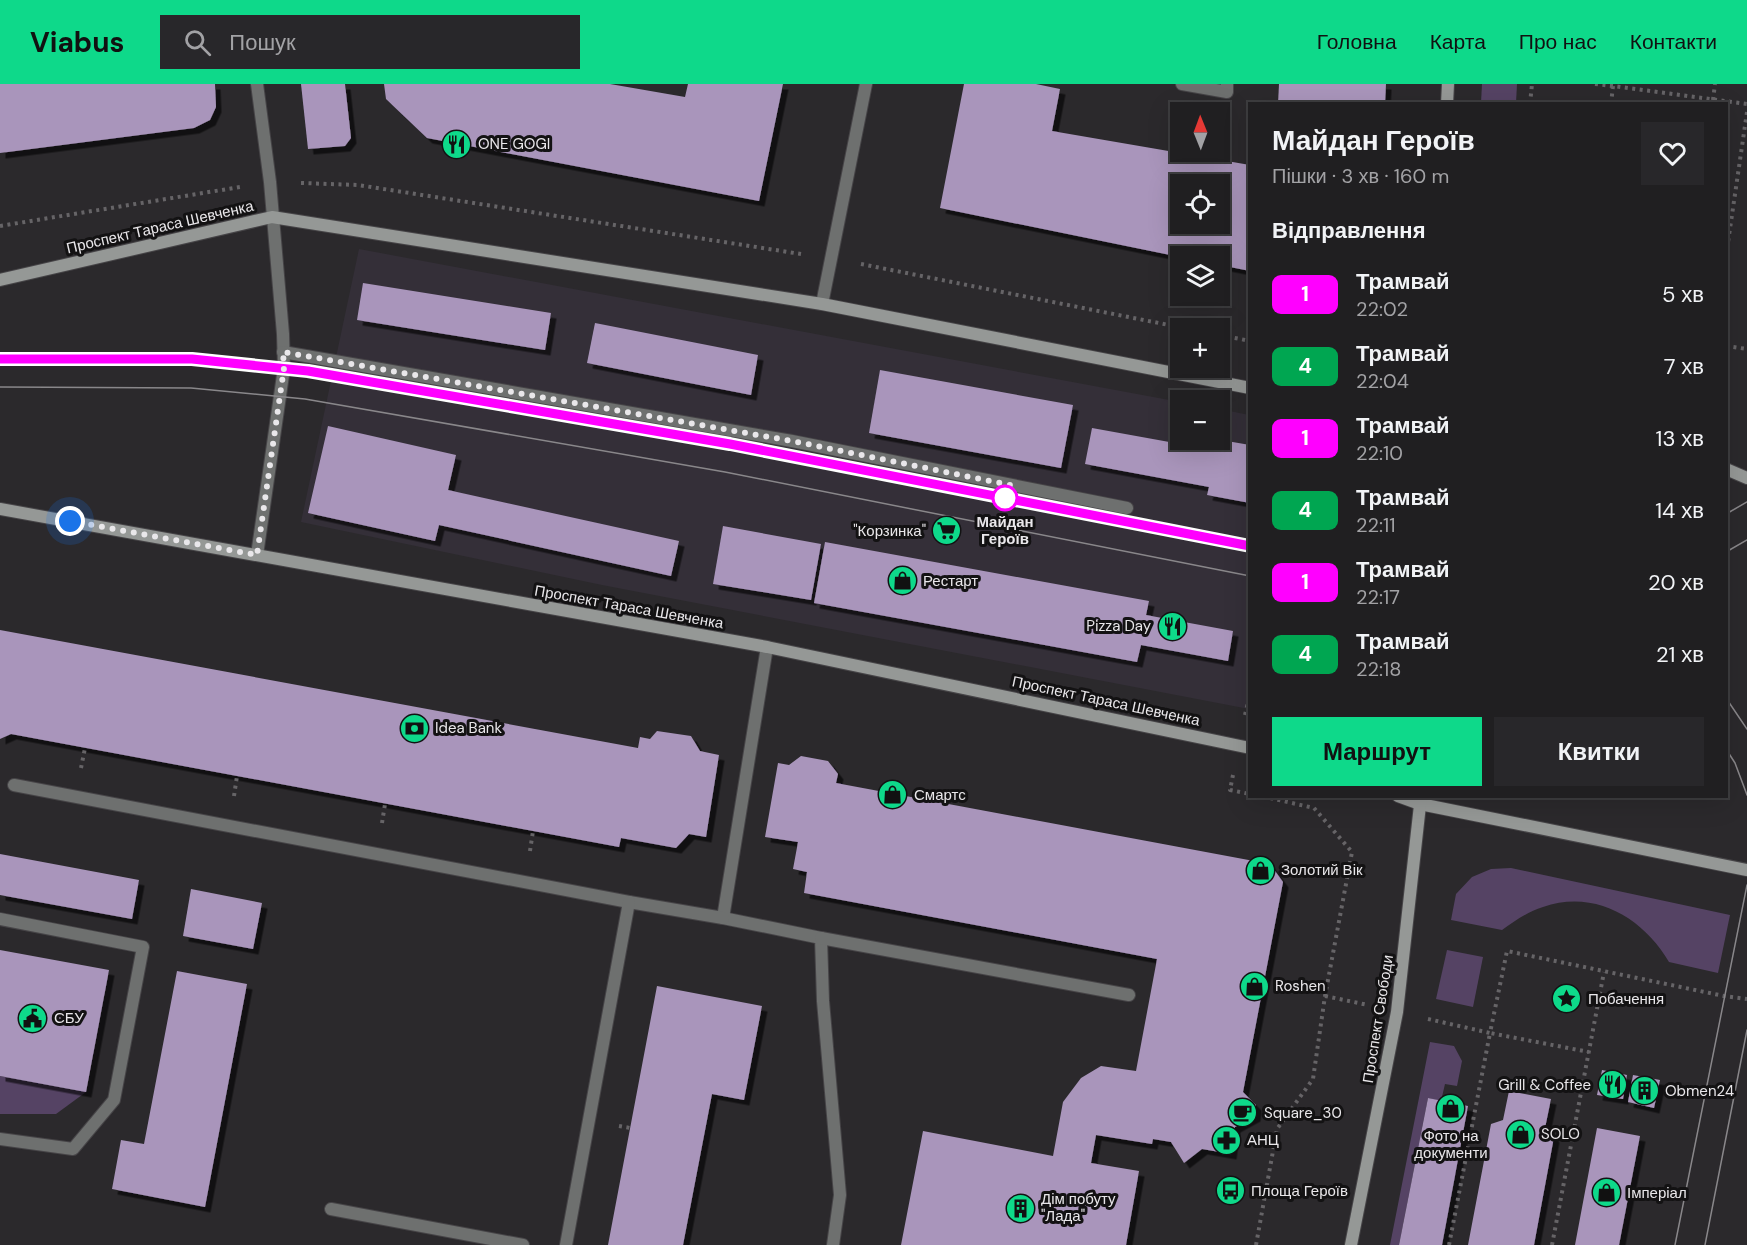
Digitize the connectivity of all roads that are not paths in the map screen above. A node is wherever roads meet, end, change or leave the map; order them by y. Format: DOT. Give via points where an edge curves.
graph roads {
  1 [pos="257,84"];
  2 [pos="866,84"];
  3 [pos="1182,84"];
  4 [pos="1227,84"];
  5 [pos="1448,84"];
  6 [pos="1447,102"];
  7 [pos="272,217"];
  8 [pos="0,280"];
  9 [pos="822,304"];
  10 [pos="283,352"];
  11 [pos="1248,388"];
  12 [pos="1728,470"];
  13 [pos="1747,478"];
  14 [pos="0,508"];
  15 [pos="1127,508"];
  16 [pos="257,555"];
  17 [pos="767,647"];
  18 [pos="1248,748"];
  19 [pos="14,785"];
  20 [pos="1420,800"];
  21 [pos="1747,870"];
  22 [pos="629,902"];
  23 [pos="723,918"];
  24 [pos="0,919"];
  25 [pos="821,938"];
  26 [pos="1128,995"];
  27 [pos="0,1138"];
  28 [pos="331,1209"];
  29 [pos="523,1245"];
  30 [pos="566,1245"];
  31 [pos="833,1245"];
  32 [pos="1351,1245"];
  1 -- 7 [label="street"];
  2 -- 9 [label="street"];
  3 -- 4 [label="street" via="1227,92"];
  5 -- 6 [label="main road"];
  7 -- 8 [label="main road, Проспект Тараса Шевченка"];
  7 -- 9 [label="main road, Проспект Тараса Шевченка"];
  7 -- 10 [label="street"];
  9 -- 11 [label="main road, Проспект Тараса Шевченка"];
  10 -- 15 [label="street" via="792,441"];
  10 -- 16 [label="street" via="284,368"];
  12 -- 13 [label="main road"];
  14 -- 16 [label="main road, Проспект Тараса Шевченка"];
  16 -- 17 [label="main road, Проспект Тараса Шевченка"];
  17 -- 18 [label="main road, Проспект Тараса Шевченка"];
  17 -- 23 [label="street"];
  19 -- 22 [label="street"];
  20 -- 21 [label="main road"];
  20 -- 32 [label="main road, Проспект Свободи" via="1397,1012"];
  22 -- 23 [label="street"];
  22 -- 30 [label="street"];
  23 -- 25 [label="street"];
  24 -- 27 [label="street" via="143,947 114,1100 73,1149"];
  25 -- 26 [label="street"];
  25 -- 31 [label="street" via="840,1195"];
  28 -- 29 [label="street"];
}
